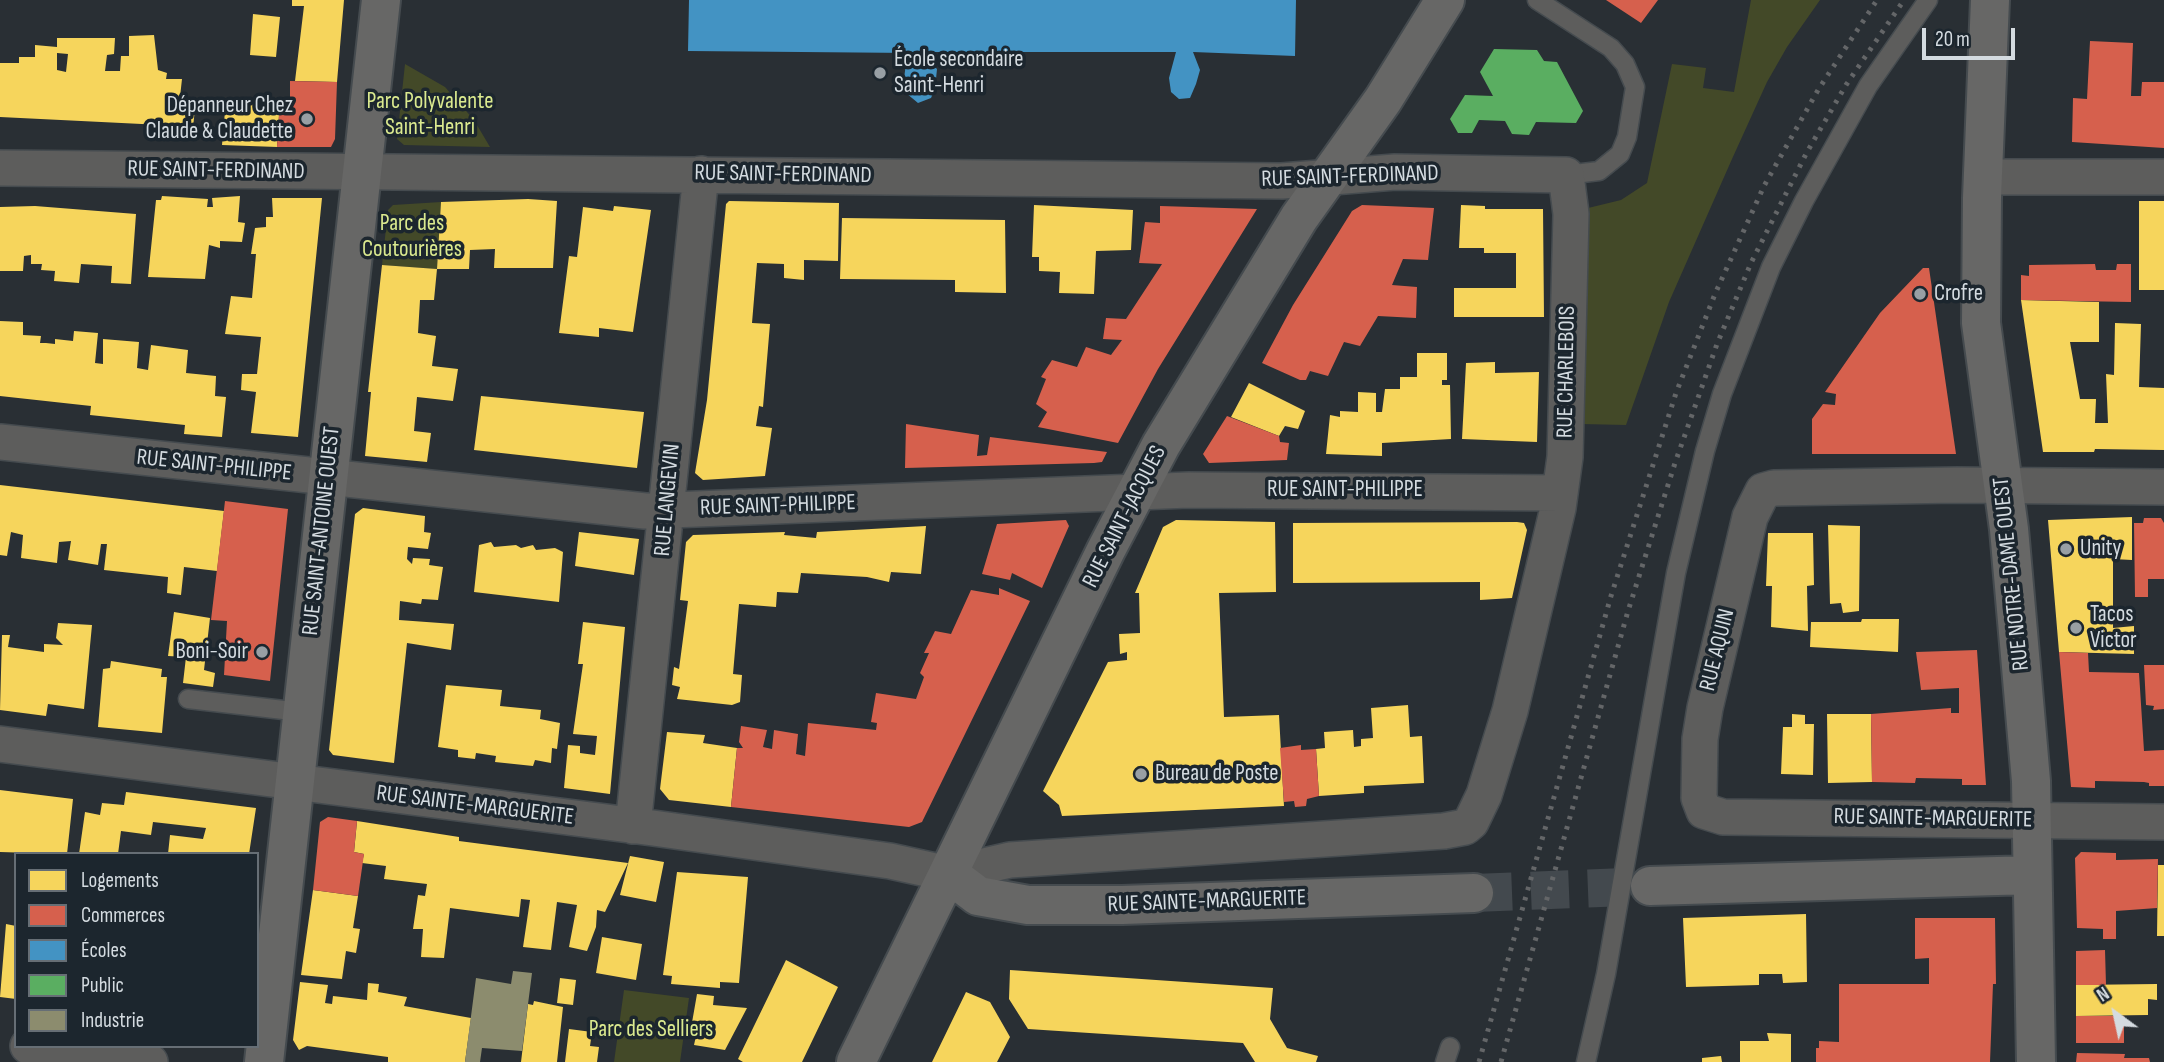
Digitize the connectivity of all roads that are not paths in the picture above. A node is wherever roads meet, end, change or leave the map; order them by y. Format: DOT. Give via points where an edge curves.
graph roads {
  1 [pos="381,0"];
  2 [pos="1445,0"];
  3 [pos="1537,0"];
  4 [pos="1928,0"];
  5 [pos="1972,0"];
  6 [pos="1990,0"];
  7 [pos="1985,86"];
  8 [pos="0,168"];
  9 [pos="361,172"];
  10 [pos="701,174"];
  11 [pos="1566,175"];
  12 [pos="1329,177"];
  13 [pos="1983,177"];
  14 [pos="2164,177"];
  15 [pos="0,442"];
  16 [pos="327,479"];
  17 [pos="2003,485"];
  18 [pos="2164,487"];
  19 [pos="1136,492"];
  20 [pos="1560,493"];
  21 [pos="668,510"];
  22 [pos="188,699"];
  23 [pos="302,712"];
  24 [pos="0,744"];
  25 [pos="294,781"];
  26 [pos="1704,811"];
  27 [pos="2032,820"];
  28 [pos="1471,822"];
  29 [pos="2164,822"];
  30 [pos="633,826"];
  31 [pos="949,874"];
  32 [pos="2032,875"];
  33 [pos="1650,886"];
  34 [pos="1474,893"];
  35 [pos="43,1048"];
  36 [pos="150,1062"];
  37 [pos="264,1062"];
  38 [pos="856,1062"];
  39 [pos="1586,1062"];
  40 [pos="2036,1062"];
  1 -- 9 [label="main road, RUE SAINT-ANTOINE OUEST"];
  2 -- 12 [label="main road, RUE SAINT-JACQUES"];
  3 -- 11 [label="lane" via="1611,48 1625,64 1634,87 1627,138 1620,154 1599,170"];
  4 -- 39 [label="lane" via="1868,86 1804,201 1770,267 1722,394 1676,573 1606,974"];
  5 -- 7 [label="main road, RUE NOTRE-DAME OUEST"];
  6 -- 7 [label="main road, RUE NOTRE-DAME OUEST"];
  7 -- 13 [label="main road, RUE NOTRE-DAME OUEST"];
  8 -- 9 [label="street, RUE SAINT-FERDINAND"];
  9 -- 10 [label="street, RUE SAINT-FERDINAND"];
  9 -- 16 [label="main road, RUE SAINT-ANTOINE OUEST"];
  10 -- 12 [label="street, RUE SAINT-FERDINAND" via="1282,181"];
  10 -- 21 [label="street, RUE LANGEVIN"];
  11 -- 12 [label="street, RUE SAINT-FERDINAND" via="1395,172"];
  11 -- 20 [label="street, RUE CHARLEBOIS" via="1570,227 1565,457"];
  12 -- 19 [label="main road, RUE SAINT-JACQUES" via="1299,218"];
  13 -- 14 [label="street"];
  13 -- 17 [label="main road, RUE NOTRE-DAME OUEST" via="1981,323"];
  15 -- 16 [label="street, RUE SAINT-PHILIPPE"];
  16 -- 21 [label="street, RUE SAINT-PHILIPPE" via="635,511"];
  16 -- 23 [label="main road, RUE SAINT-ANTOINE OUEST"];
  17 -- 18 [label="street"];
  17 -- 26 [label="street, RUE AQUIN" via="1774,488 1761,493 1750,517 1702,720 1699,799"];
  17 -- 27 [label="main road, RUE NOTRE-DAME OUEST"];
  19 -- 20 [label="street, RUE SAINT-PHILIPPE"];
  19 -- 21 [label="street, RUE SAINT-PHILIPPE"];
  19 -- 31 [label="main road, RUE SAINT-JACQUES"];
  20 -- 28 [label="street, RUE CHARLEBOIS" via="1510,711"];
  21 -- 30 [label="street, RUE LANGEVIN"];
  22 -- 23 [label="lane"];
  23 -- 25 [label="main road, RUE SAINT-ANTOINE OUEST"];
  24 -- 25 [label="street, RUE SAINTE-MARGUERITE"];
  25 -- 30 [label="street, RUE SAINTE-MARGUERITE"];
  25 -- 37 [label="main road, RUE SAINT-ANTOINE OUEST"];
  26 -- 27 [label="street, RUE SAINTE-MARGUERITE" via="1723,817"];
  27 -- 29 [label="street, RUE SAINTE-MARGUERITE"];
  27 -- 32 [label="main road, RUE NOTRE-DAME OUEST"];
  28 -- 31 [label="street, RUE SAINTE-MARGUERITE" via="1444,831 1010,860"];
  30 -- 31 [label="street, RUE SAINTE-MARGUERITE" via="890,861"];
  31 -- 34 [label="main road, RUE SAINTE-MARGUERITE" via="978,896 1040,905"];
  31 -- 38 [label="main road, RUE SAINT-JACQUES"];
  32 -- 33 [label="main road"];
  32 -- 40 [label="main road, RUE NOTRE-DAME OUEST"];
  35 -- 36 [label="street"];
}
